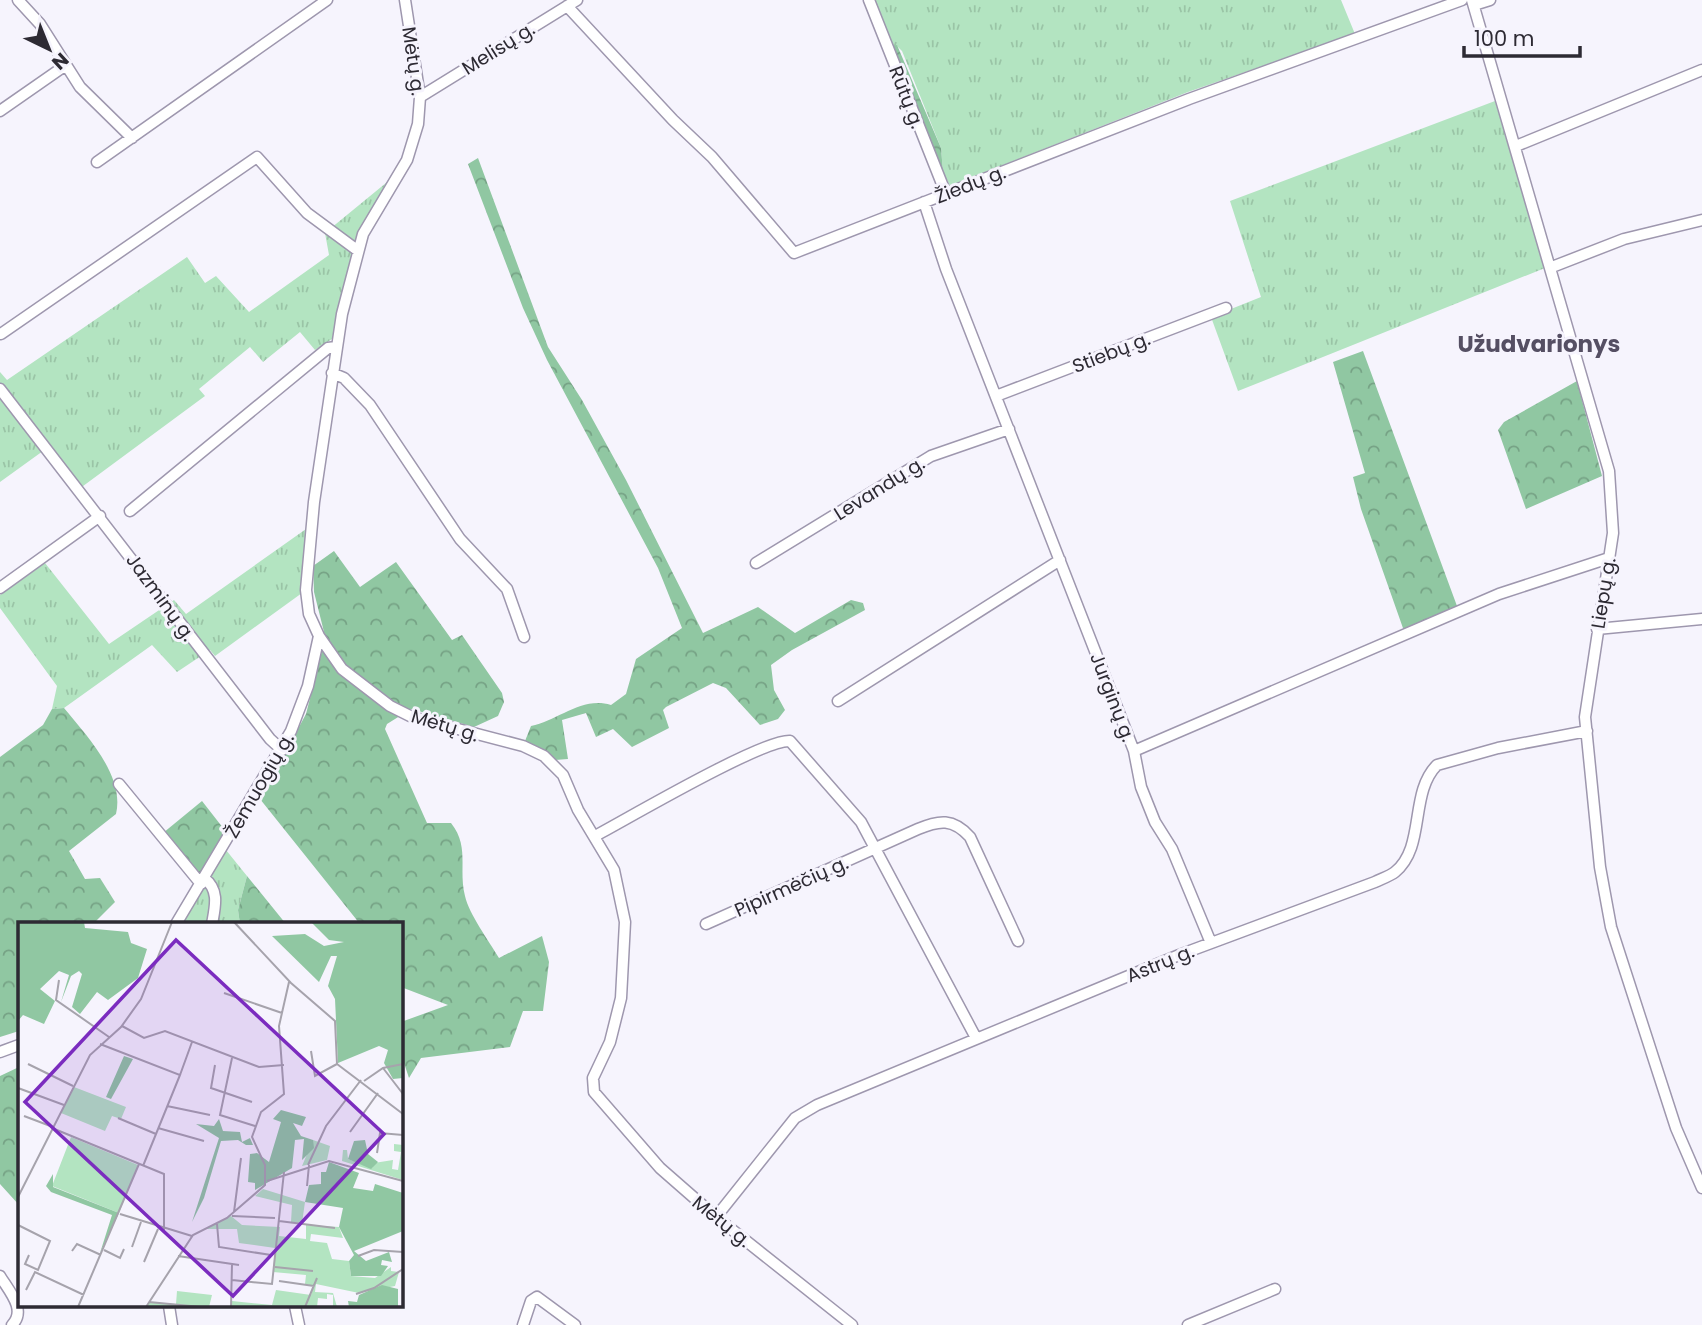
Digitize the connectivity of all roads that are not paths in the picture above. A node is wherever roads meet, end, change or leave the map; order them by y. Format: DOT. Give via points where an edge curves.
graph roads {
  1 [pos="18,0"];
  2 [pos="327,0"];
  3 [pos="405,0"];
  4 [pos="869,0"];
  5 [pos="1462,0"];
  6 [pos="1490,0"];
  7 [pos="572,3"];
  8 [pos="1473,3"];
  9 [pos="66,65"];
  10 [pos="1702,70"];
  11 [pos="420,97"];
  12 [pos="0,111"];
  13 [pos="132,138"];
  14 [pos="1516,146"];
  15 [pos="97,162"];
  16 [pos="946,194"];
  17 [pos="924,202"];
  18 [pos="1702,220"];
  19 [pos="357,250"];
  20 [pos="1552,267"];
  21 [pos="1226,308"];
  22 [pos="1,334"];
  23 [pos="336,347"];
  24 [pos="332,373"];
  25 [pos="0,389"];
  26 [pos="996,396"];
  27 [pos="1009,429"];
  28 [pos="130,511"];
  29 [pos="100,516"];
  30 [pos="1609,558"];
  31 [pos="1060,560"];
  32 [pos="757,563"];
  33 [pos="0,588"];
  34 [pos="1702,619"];
  35 [pos="1597,629"];
  36 [pos="319,636"];
  37 [pos="524,637"];
  38 [pos="838,701"];
  39 [pos="1587,731"];
  40 [pos="282,750"];
  41 [pos="1134,751"];
  42 [pos="119,784"];
  43 [pos="595,836"];
  44 [pos="875,847"];
  45 [pos="202,881"];
  46 [pos="177,922"];
  47 [pos="212,922"];
  48 [pos="706,924"];
  49 [pos="1018,941"];
  50 [pos="1211,943"];
  51 [pos="976,1038"];
  52 [pos="18,1045"];
  53 [pos="0,1052"];
  54 [pos="1702,1188"];
  55 [pos="716,1217"];
  56 [pos="0,1276"];
  57 [pos="1275,1290"];
  58 [pos="18,1307"];
  59 [pos="18,1308"];
  60 [pos="12,1325"];
  61 [pos="523,1325"];
  62 [pos="575,1325"];
  63 [pos="852,1325"];
  64 [pos="1188,1325"];
  1 -- 9 [label="street"];
  2 -- 13 [label="street"];
  3 -- 11 [label="street, Mėtų g."];
  4 -- 16 [label="street, Rūtų g."];
  5 -- 16 [label="street, Žiedų g." via="1188,99"];
  6 -- 8 [label="street"];
  7 -- 11 [label="street, Melisų g."];
  7 -- 17 [label="street, Žiedų g." via="794,253"];
  8 -- 14 [label="street, Liepų g."];
  9 -- 12 [label="street"];
  9 -- 13 [label="street" via="89,96"];
  10 -- 14 [label="street"];
  11 -- 19 [label="street, Mėtų g." via="407,160 369,221"];
  13 -- 15 [label="street"];
  14 -- 20 [label="street, Liepų g."];
  16 -- 17 [label="street, Žiedų g."];
  17 -- 26 [label="street, Jurginų g."];
  18 -- 20 [label="street" via="1624,239"];
  19 -- 22 [label="street" via="307,213 257,157"];
  19 -- 23 [label="street, Mėtų g."];
  20 -- 30 [label="street, Liepų g." via="1609,471 1613,522"];
  21 -- 26 [label="street, Stiebų g."];
  23 -- 24 [label="street, Mėtų g."];
  23 -- 28 [label="street" via="328,348"];
  24 -- 36 [label="street, Mėtų g." via="306,590 309,614"];
  24 -- 37 [label="street" via="344,378 370,405 460,539 507,589"];
  25 -- 29 [label="street, Jazminų g."];
  26 -- 27 [label="street, Jurginų g."];
  27 -- 31 [label="street, Jurginų g."];
  27 -- 32 [label="street, Levandų g." via="931,456"];
  29 -- 33 [label="street"];
  29 -- 40 [label="street, Jazminų g."];
  30 -- 35 [label="street, Liepų g."];
  30 -- 41 [label="street, Jurginų g." via="1499,594"];
  31 -- 38 [label="street"];
  31 -- 41 [label="street, Jurginų g."];
  34 -- 35 [label="street"];
  35 -- 39 [label="street, Liepų g."];
  36 -- 40 [label="street, Žemuogių g." via="302,706"];
  36 -- 43 [label="street, Mėtų g." via="353,680 390,706 412,717 523,746 544,757 563,775"];
  39 -- 50 [label="street, Astrų g." via="1437,765 1423,785 1411,840 1395,872"];
  39 -- 54 [label="street, Liepų g." via="1609,923 1676,1128"];
  40 -- 45 [label="street, Žemuogių g."];
  41 -- 50 [label="street" via="1140,786"];
  42 -- 45 [label="street"];
  43 -- 44 [label="street" via="783,740 797,746 861,822"];
  43 -- 55 [label="street, Mėtų g." via="614,870 625,922 621,998 592,1087 660,1168"];
  44 -- 48 [label="street, Pipirmėčių g."];
  44 -- 49 [label="street, Pipirmėčių g." via="937,821 960,826 970,836"];
  44 -- 51 [label="street"];
  45 -- 46 [label="street, Žemuogių g."];
  45 -- 47 [label="street" via="211,883 216,900"];
  50 -- 51 [label="street, Astrų g."];
  51 -- 55 [label="street, Astrų g." via="795,1118"];
  52 -- 53 [label="street"];
  55 -- 63 [label="street, Mėtų g."];
  56 -- 58 [label="street"];
  57 -- 64 [label="street"];
  59 -- 60 [label="street"];
  61 -- 62 [label="street" via="531,1301 537,1297"];
}
